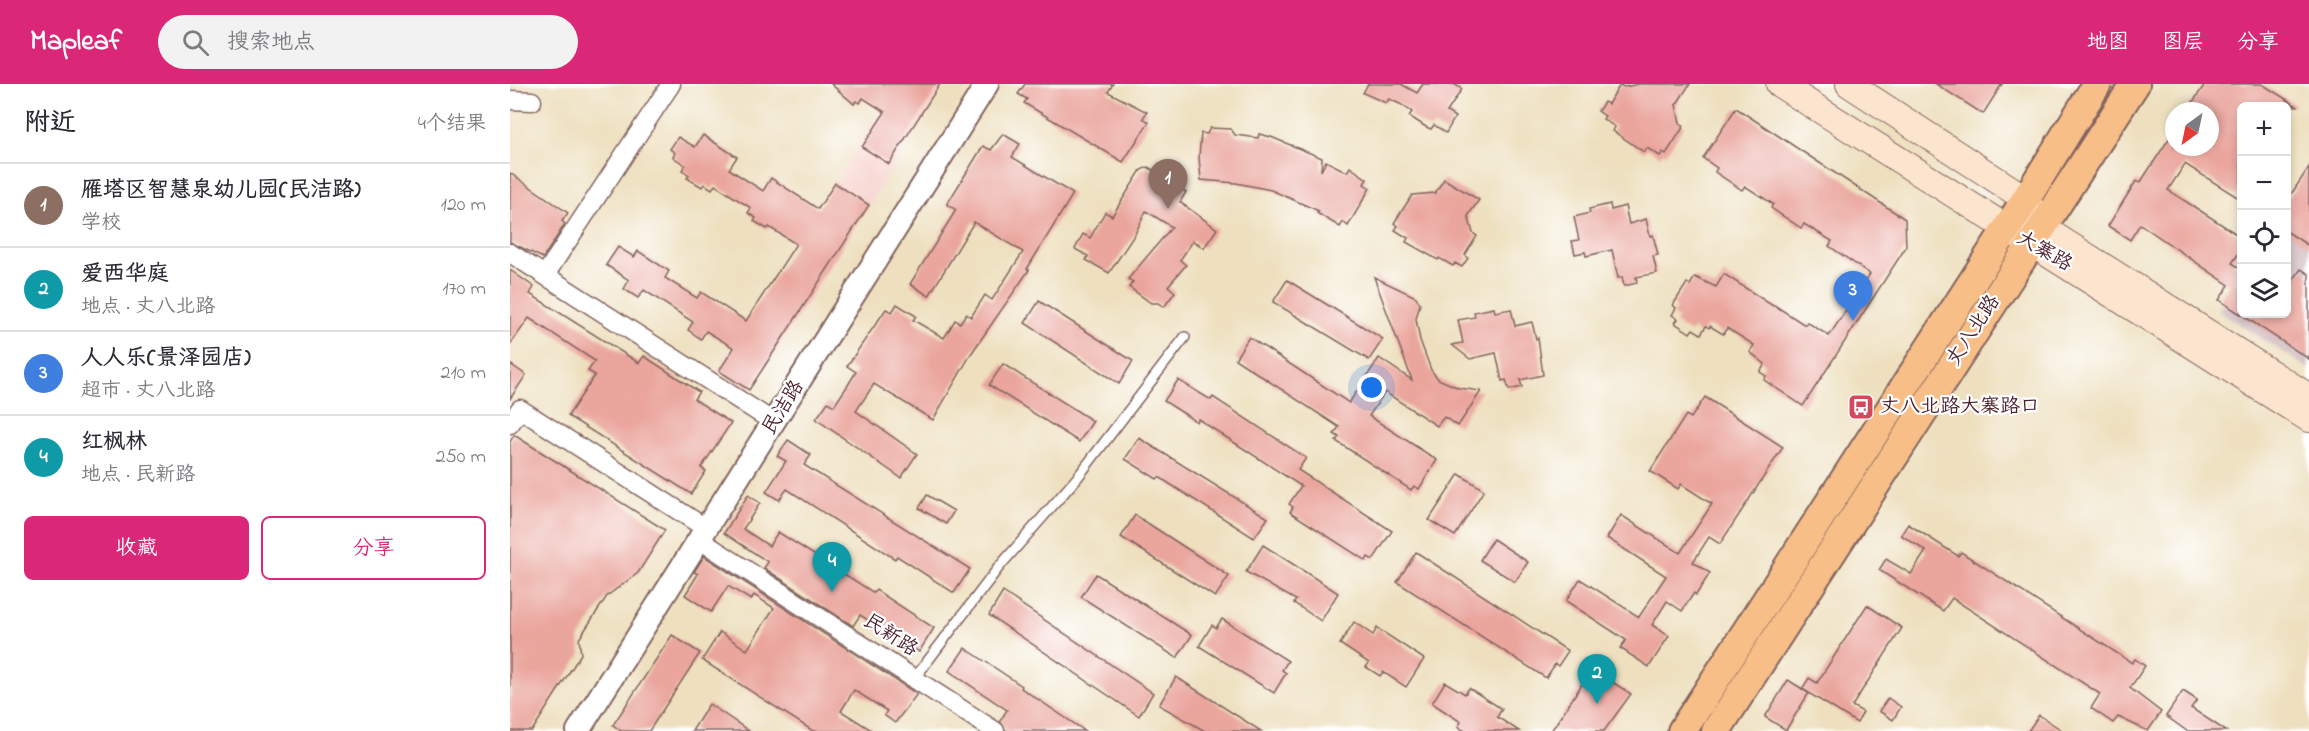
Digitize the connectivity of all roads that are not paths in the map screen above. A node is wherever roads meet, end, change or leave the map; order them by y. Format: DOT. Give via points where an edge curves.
graph roads {
  1 [pos="670,84"];
  2 [pos="987,84"];
  3 [pos="1779,84"];
  4 [pos="1849,84"];
  5 [pos="2097,84"];
  6 [pos="2135,84"];
  7 [pos="510,100"];
  8 [pos="532,101"];
  9 [pos="2026,199"];
  10 [pos="2005,230"];
  11 [pos="2036,234"];
  12 [pos="510,253"];
  13 [pos="545,275"];
  14 [pos="1185,337"];
  15 [pos="2309,397"];
  16 [pos="513,412"];
  17 [pos="2309,419"];
  18 [pos="775,423"];
  19 [pos="703,534"];
  20 [pos="914,679"];
  21 [pos="578,731"];
  22 [pos="995,731"];
  23 [pos="1682,731"];
  24 [pos="1716,731"];
  1 -- 13 [label="street"];
  2 -- 18 [label="street, 民洁路"];
  3 -- 10 [label="main road, 大寨路"];
  4 -- 9 [label="main road, 大寨路"];
  5 -- 9 [label="main road, 丈八北路"];
  6 -- 11 [label="main road, 丈八北路"];
  7 -- 8 [label="street"];
  9 -- 10 [label="main road, 丈八北路"];
  9 -- 11 [label="main road, 大寨路"];
  10 -- 11 [label="main road, 大寨路"];
  10 -- 23 [label="main road, 丈八北路"];
  11 -- 15 [label="main road, 大寨路"];
  11 -- 17 [label="main road, 大寨路"];
  11 -- 24 [label="main road, 丈八北路"];
  12 -- 13 [label="street"];
  13 -- 18 [label="street"];
  14 -- 20 [label="lane"];
  16 -- 19 [label="street, 民新路"];
  18 -- 19 [label="street, 民洁路"];
  19 -- 20 [label="street, 民新路"];
  19 -- 21 [label="street, 民洁路"];
  20 -- 22 [label="street, 民新路"];
}
